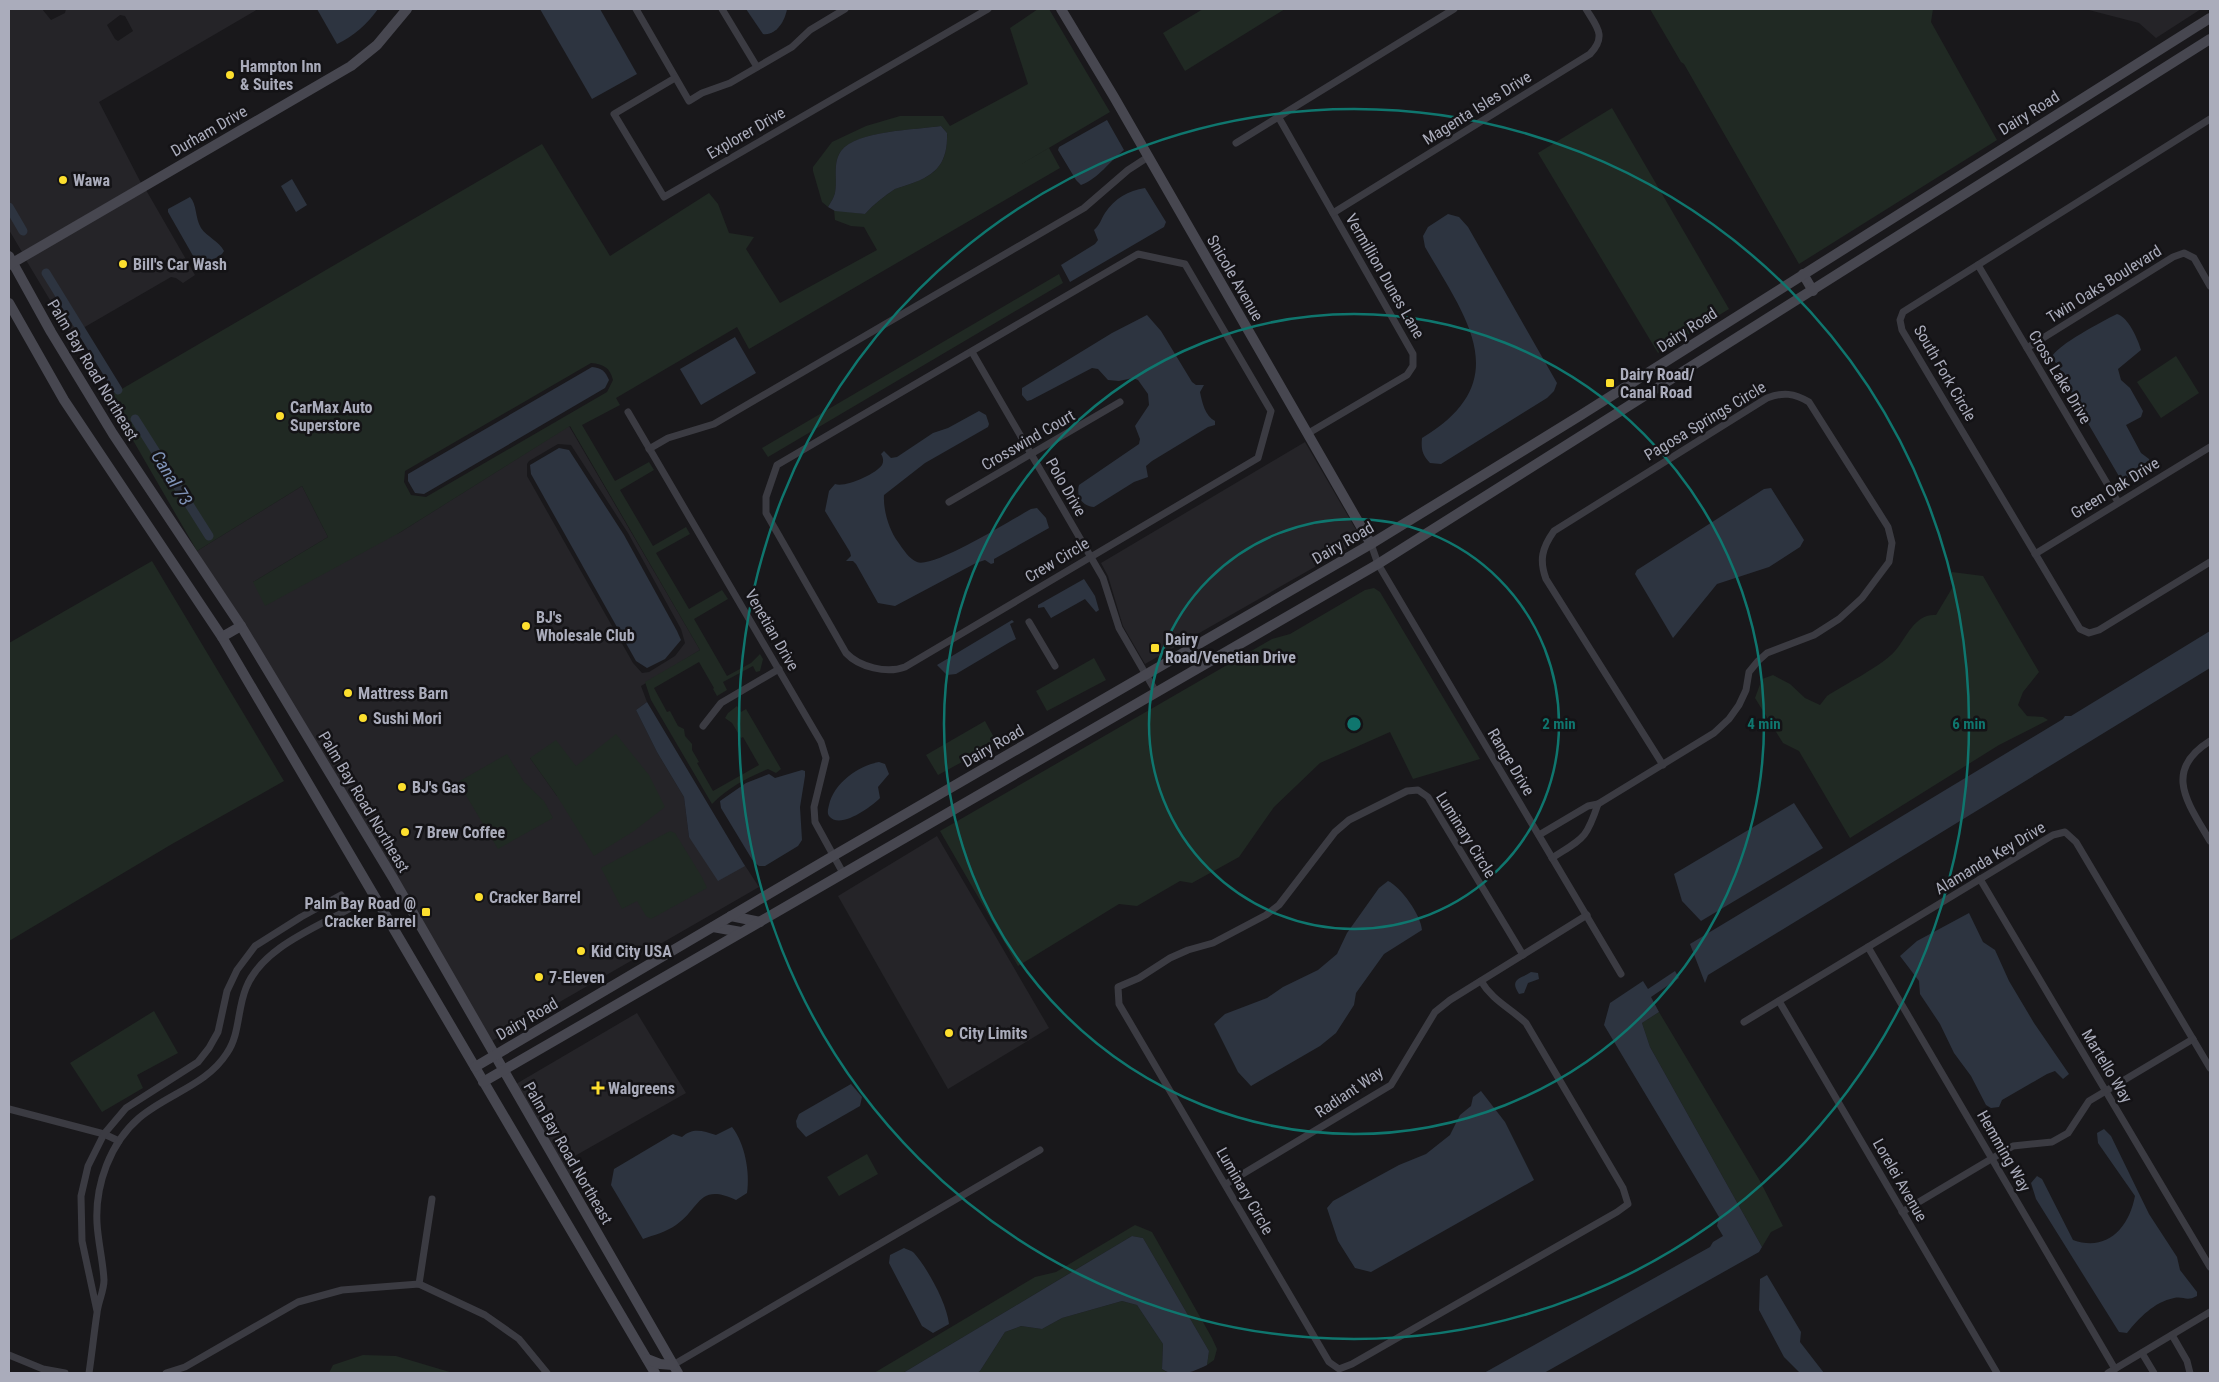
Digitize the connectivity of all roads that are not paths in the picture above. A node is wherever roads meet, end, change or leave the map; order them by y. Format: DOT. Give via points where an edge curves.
graph roads {
  1 [pos="407,9"];
  2 [pos="636,9"];
  3 [pos="722,9"];
  4 [pos="845,9"];
  5 [pos="988,9"];
  6 [pos="1061,9"];
  7 [pos="1454,9"];
  8 [pos="1586,9"];
  9 [pos="2210,18"];
  10 [pos="2210,39"];
  11 [pos="756,67"];
  12 [pos="676,78"];
  13 [pos="1278,118"];
  14 [pos="2210,119"];
  15 [pos="1236,142"];
  16 [pos="1148,157"];
  17 [pos="1333,213"];
  18 [pos="10,261"];
  19 [pos="1978,265"];
  20 [pos="1803,274"];
  21 [pos="2210,286"];
  22 [pos="1813,291"];
  23 [pos="9,303"];
  24 [pos="2027,348"];
  25 [pos="972,352"];
  26 [pos="1120,402"];
  27 [pos="628,412"];
  28 [pos="1582,415"];
  29 [pos="1590,430"];
  30 [pos="1308,434"];
  31 [pos="2210,447"];
  32 [pos="649,448"];
  33 [pos="1031,454"];
  34 [pos="949,502"];
  35 [pos="2118,502"];
  36 [pos="1370,544"];
  37 [pos="2035,554"];
  38 [pos="1091,556"];
  39 [pos="2210,562"];
  40 [pos="1378,564"];
  41 [pos="1029,622"];
  42 [pos="241,626"];
  43 [pos="222,636"];
  44 [pos="1055,666"];
  45 [pos="779,669"];
  46 [pos="1145,675"];
  47 [pos="1156,692"];
  48 [pos="703,726"];
  49 [pos="2210,741"];
  50 [pos="1663,765"];
  51 [pos="1598,804"];
  52 [pos="1539,835"];
  53 [pos="2210,841"];
  54 [pos="833,856"];
  55 [pos="1552,858"];
  56 [pos="844,873"];
  57 [pos="1980,880"];
  58 [pos="1587,915"];
  59 [pos="732,916"];
  60 [pos="760,922"];
  61 [pos="713,927"];
  62 [pos="741,932"];
  63 [pos="1868,947"];
  64 [pos="1523,955"];
  65 [pos="1621,974"];
  66 [pos="1481,981"];
  67 [pos="1779,1001"];
  68 [pos="1744,1022"];
  69 [pos="2193,1039"];
  70 [pos="495,1055"];
  71 [pos="475,1067"];
  72 [pos="2210,1068"];
  73 [pos="503,1071"];
  74 [pos="484,1082"];
  75 [pos="2106,1091"];
  76 [pos="9,1109"];
  77 [pos="104,1134"];
  78 [pos="119,1140"];
  79 [pos="1040,1150"];
  80 [pos="1992,1159"];
  81 [pos="1226,1184"];
  82 [pos="432,1200"];
  83 [pos="1902,1212"];
  84 [pos="2210,1267"];
  85 [pos="419,1284"];
  86 [pos="97,1311"];
  87 [pos="2210,1312"];
  88 [pos="2172,1335"];
  89 [pos="2142,1353"];
  90 [pos="9,1354"];
  91 [pos="647,1359"];
  92 [pos="676,1369"];
  93 [pos="2115,1369"];
  94 [pos="65,1373"];
  95 [pos="89,1373"];
  96 [pos="166,1373"];
  97 [pos="547,1373"];
  98 [pos="655,1373"];
  99 [pos="1997,1373"];
  100 [pos="2108,1373"];
  101 [pos="2154,1373"];
  102 [pos="2190,1373"];
  1 -- 18 [label="street, Durham Drive" via="377,45 351,66"];
  2 -- 12 [label="street"];
  3 -- 11 [label="street"];
  4 -- 11 [label="street" via="810,30 792,47"];
  5 -- 12 [label="street, Explorer Drive" via="664,197 614,114"];
  6 -- 16 [label="street, Snicole Avenue"];
  7 -- 13 [label="street"];
  8 -- 17 [label="street, Magenta Isles Drive" via="1600,33 1599,45 1590,54"];
  9 -- 20 [label="street, Dairy Road"];
  10 -- 22 [label="street, Dairy Road"];
  11 -- 12 [label="street" via="689,101"];
  13 -- 15 [label="street"];
  13 -- 17 [label="street, Vermillion Dunes Lane"];
  14 -- 19 [label="street, South Fork Circle"];
  16 -- 30 [label="street, Snicole Avenue"];
  16 -- 32 [label="street" via="1084,208 714,424 668,438"];
  17 -- 30 [label="street, Vermillion Dunes Lane" via="1413,354 1413,366 1407,375"];
  18 -- 42 [label="street, Palm Bay Road Northeast" via="113,434"];
  19 -- 24 [label="street, Cross Lake Drive"];
  19 -- 37 [label="street, South Fork Circle" via="1903,312 1900,320 1902,330"];
  20 -- 22 [label="street"];
  20 -- 28 [label="street, Dairy Road"];
  21 -- 24 [label="street, Twin Oaks Boulevard" via="2194,258 2184,253"];
  22 -- 29 [label="street, Dairy Road"];
  23 -- 43 [label="street" via="64,400"];
  24 -- 35 [label="street, Cross Lake Drive"];
  25 -- 33 [label="street, Polo Drive"];
  25 -- 38 [label="street, Crew Circle" via="1138,254 1185,264 1271,412 1258,458"];
  25 -- 38 [label="street, Crew Circle" via="784,460 774,470 766,497 766,513 846,653 870,666 887,670 905,667"];
  26 -- 33 [label="street, Crosswind Court"];
  27 -- 32 [label="street, Venetian Drive"];
  28 -- 29 [label="street"];
  28 -- 36 [label="street, Dairy Road"];
  29 -- 40 [label="street, Dairy Road"];
  30 -- 36 [label="street, Snicole Avenue"];
  31 -- 35 [label="street, Green Oak Drive"];
  32 -- 45 [label="street, Venetian Drive"];
  33 -- 34 [label="street, Crosswind Court"];
  33 -- 38 [label="street, Polo Drive"];
  35 -- 37 [label="street, Green Oak Drive"];
  36 -- 40 [label="street, Snicole Avenue"];
  36 -- 46 [label="street, Dairy Road"];
  37 -- 39 [label="street, South Fork Circle" via="2080,629 2090,633"];
  38 -- 46 [label="street, Polo Drive" via="1103,578 1119,628"];
  40 -- 47 [label="street, Dairy Road"];
  40 -- 52 [label="street, Range Drive"];
  41 -- 44 [label="street"];
  42 -- 43 [label="street"];
  42 -- 70 [label="street, Palm Bay Road Northeast"];
  43 -- 71 [label="street"];
  45 -- 48 [label="street" via="721,704"];
  45 -- 54 [label="street, Venetian Drive" via="821,742 826,758 814,806 816,822"];
  46 -- 47 [label="street, Polo Drive"];
  46 -- 54 [label="street, Dairy Road"];
  47 -- 56 [label="street, Dairy Road"];
  49 -- 53 [label="street" via="2196,750 2181,779 2185,799"];
  50 -- 50 [label="street, Pagosa Springs Circle" via="1546,579 1541,556 1554,531 1766,398 1780,392 1798,396 1809,402 1888,527 1892,543 1889,562 1862,598 1839,620 1758,661 1749,672 1746,690 1729,719 1714,733"];
  50 -- 51 [label="street, Pagosa Springs Circle"];
  51 -- 52 [label="street, Pagosa Springs Circle" via="1588,806"];
  51 -- 55 [label="street" via="1583,838"];
  52 -- 55 [label="street, Range Drive"];
  54 -- 56 [label="street, Venetian Drive"];
  54 -- 59 [label="street, Dairy Road"];
  55 -- 58 [label="street, Range Drive"];
  56 -- 60 [label="street, Dairy Road"];
  57 -- 63 [label="street, Alamanda Key Drive"];
  57 -- 69 [label="street, Alamanda Key Drive" via="2054,835 2065,832 2076,842"];
  57 -- 75 [label="street, Martello Way"];
  58 -- 64 [label="street, Radiant Way"];
  58 -- 65 [label="street, Range Drive"];
  59 -- 60 [label="street"];
  59 -- 61 [label="street, Dairy Road"];
  60 -- 62 [label="street, Dairy Road"];
  61 -- 62 [label="street"];
  61 -- 70 [label="street, Dairy Road"];
  62 -- 73 [label="street, Dairy Road"];
  63 -- 67 [label="street, Alamanda Key Drive"];
  63 -- 80 [label="street, Hemming Way"];
  64 -- 66 [label="street, Radiant Way"];
  64 -- 81 [label="street, Luminary Circle" via="1428,797 1418,790 1407,791 1349,820 1335,832 1279,905 1266,915 1213,942 1170,958 1118,987 1119,1004"];
  66 -- 81 [label="street, Radiant Way" via="1435,1012 1391,1085"];
  66 -- 81 [label="street, Luminary Circle" via="1499,1003 1526,1023 1623,1188 1628,1204 1339,1369 1329,1362"];
  67 -- 68 [label="street, Alamanda Key Drive"];
  67 -- 83 [label="street, Lorelei Avenue"];
  69 -- 72 [label="street, Alamanda Key Drive"];
  69 -- 75 [label="street"];
  70 -- 71 [label="street, Dairy Road"];
  70 -- 73 [label="street, Palm Bay Road Northeast"];
  71 -- 74 [label="street"];
  73 -- 74 [label="street, Dairy Road"];
  73 -- 92 [label="street, Palm Bay Road Northeast"];
  74 -- 91 [label="street"];
  75 -- 80 [label="street" via="2089,1101 2068,1133 2052,1142 2013,1146"];
  75 -- 84 [label="street, Martello Way"];
  76 -- 77 [label="street"];
  77 -- 78 [label="street"];
  77 -- 78 [label="street" via="126,1108 198,1062 218,1032 227,992 237,970 255,946 341,895 349,909 287,944 256,972 246,988 236,1036 217,1066 139,1118"];
  77 -- 86 [label="street" via="88,1166 81,1196 82,1241"];
  78 -- 86 [label="street" via="108,1162 97,1205 104,1282"];
  79 -- 92 [label="street"];
  80 -- 83 [label="street"];
  80 -- 93 [label="street, Hemming Way"];
  82 -- 85 [label="street"];
  83 -- 99 [label="street, Lorelei Avenue"];
  85 -- 96 [label="street" via="342,1290 298,1302 185,1367"];
  85 -- 97 [label="street" via="492,1320 519,1339"];
  86 -- 95 [label="street"];
  87 -- 88 [label="street"];
  88 -- 89 [label="street"];
  88 -- 102 [label="street"];
  89 -- 93 [label="street"];
  89 -- 101 [label="street"];
  90 -- 94 [label="street" via="43,1369"];
  91 -- 92 [label="street"];
  91 -- 98 [label="street"];
  93 -- 100 [label="street"];
}
